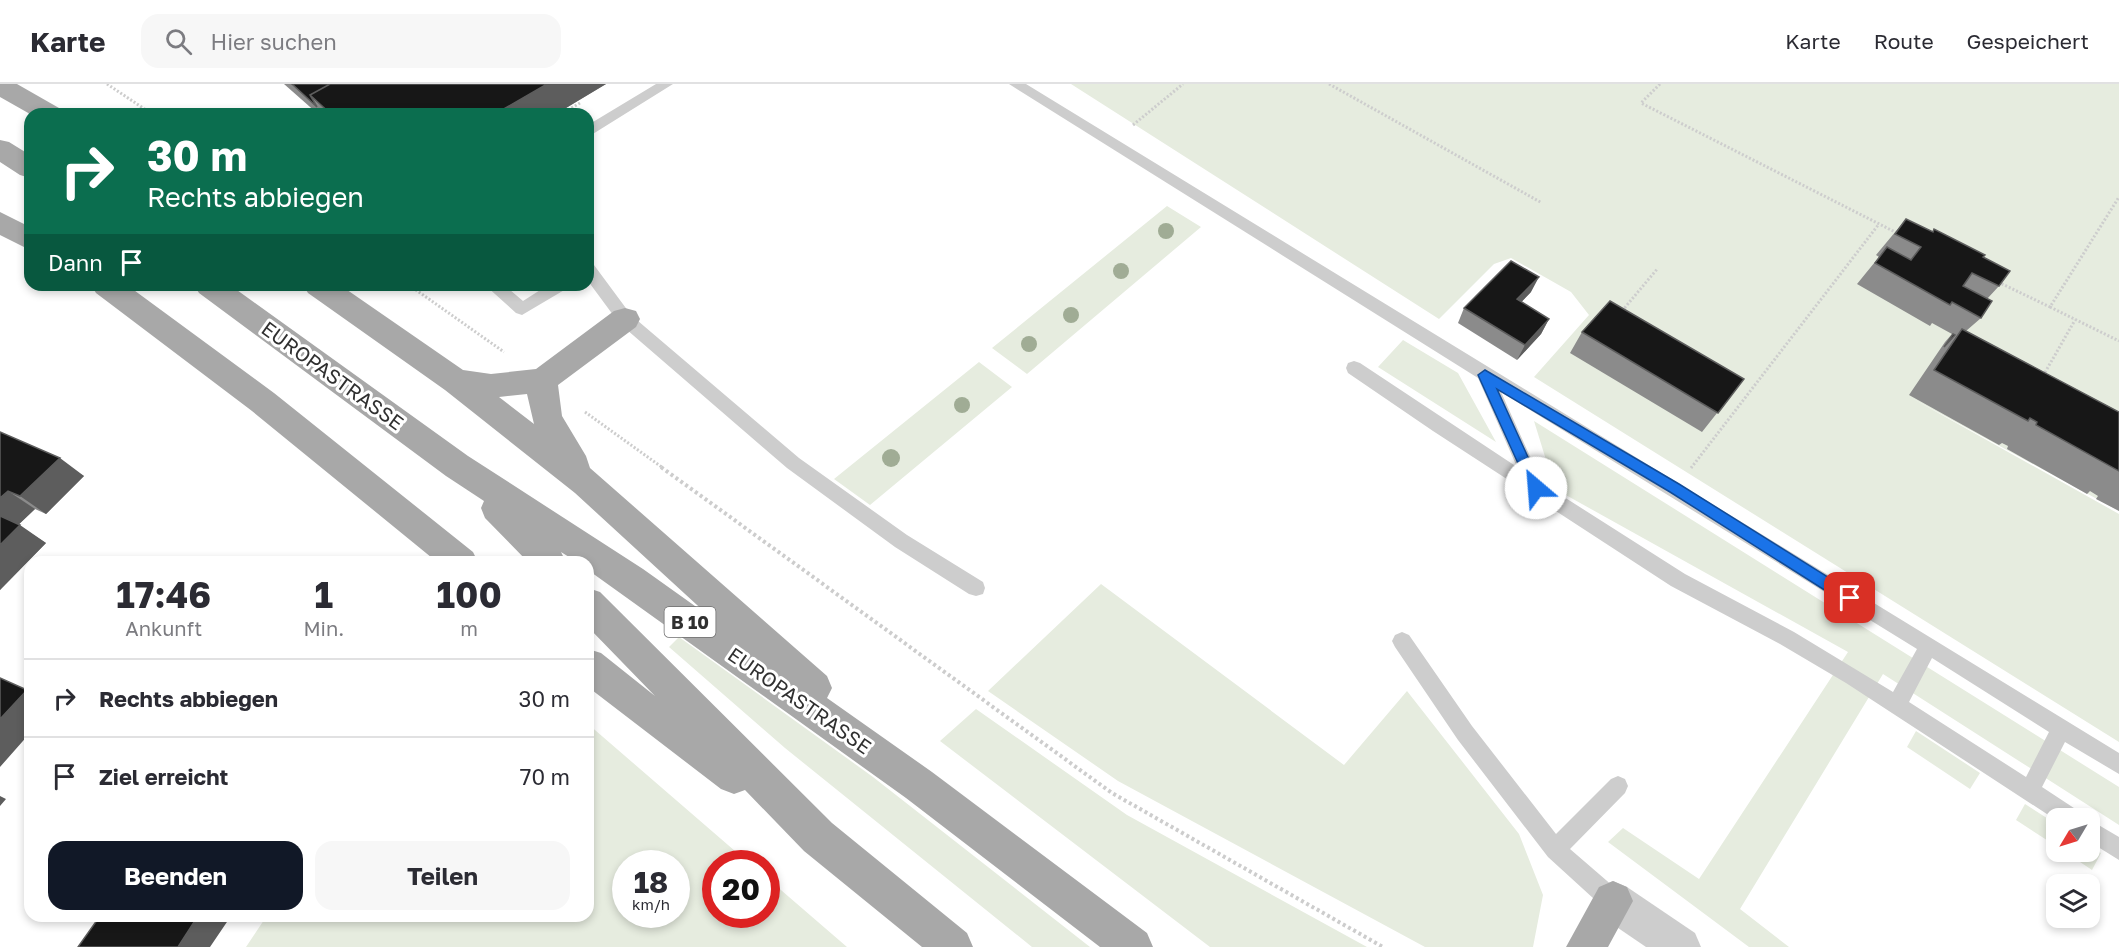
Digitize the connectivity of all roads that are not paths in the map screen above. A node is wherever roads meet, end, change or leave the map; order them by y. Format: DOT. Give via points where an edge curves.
graph roads {
  1 [pos="666,84"];
  2 [pos="1016,84"];
  3 [pos="0,86"];
  4 [pos="39,108"];
  5 [pos="594,128"];
  6 [pos="0,149"];
  7 [pos="24,164"];
  8 [pos="0,222"];
  9 [pos="24,236"];
  10 [pos="594,276"];
  11 [pos="114,291"];
  12 [pos="217,291"];
  13 [pos="327,291"];
  14 [pos="500,291"];
  15 [pos="550,291"];
  16 [pos="625,319"];
  17 [pos="1354,368"];
  18 [pos="1485,375"];
  19 [pos="543,380"];
  20 [pos="456,381"];
  21 [pos="457,466"];
  22 [pos="586,483"];
  23 [pos="1536,488"];
  24 [pos="454,556"];
  25 [pos="543,556"];
  26 [pos="976,588"];
  27 [pos="594,609"];
  28 [pos="1402,641"];
  29 [pos="1928,647"];
  30 [pos="594,670"];
  31 [pos="1897,704"];
  32 [pos="2061,729"];
  33 [pos="2119,764"];
  34 [pos="919,785"];
  35 [pos="1618,786"];
  36 [pos="2030,791"];
  37 [pos="2056,808"];
  38 [pos="818,837"];
  39 [pos="2100,837"];
  40 [pos="2119,849"];
  41 [pos="1555,850"];
  42 [pos="1613,901"];
  43 [pos="953,947"];
  44 [pos="1133,947"];
  45 [pos="1586,947"];
  46 [pos="1681,947"];
  1 -- 5 [label="lane"];
  2 -- 18 [label="lane"];
  3 -- 4 [label="main road"];
  6 -- 7 [label="main road"];
  8 -- 9 [label="main road"];
  10 -- 16 [label="lane"];
  11 -- 24 [label="main road" via="263,402"];
  12 -- 21 [label="main road, EUROPASTRASSE / B 10"];
  13 -- 20 [label="main road"];
  14 -- 15 [label="lane" via="522,309"];
  16 -- 19 [label="main road"];
  16 -- 26 [label="lane" via="793,463 901,542"];
  17 -- 23 [label="lane"];
  18 -- 23 [label="lane"];
  18 -- 29 [label="lane"];
  19 -- 20 [label="main road" via="491,386"];
  19 -- 22 [label="main road" via="541,401 545,416"];
  20 -- 22 [label="main road"];
  21 -- 25 [label="main road, EUROPASTRASSE / B 10"];
  21 -- 34 [label="main road, EUROPASTRASSE / B 10" via="631,580"];
  22 -- 34 [label="main road"];
  23 -- 31 [label="lane" via="1678,580 1787,638"];
  27 -- 38 [label="main road"];
  28 -- 41 [label="lane" via="1465,733"];
  29 -- 31 [label="lane"];
  29 -- 32 [label="lane"];
  30 -- 38 [label="main road"];
  31 -- 36 [label="lane"];
  32 -- 33 [label="lane"];
  32 -- 36 [label="lane"];
  34 -- 44 [label="main road, EUROPASTRASSE / B 10"];
  35 -- 41 [label="lane"];
  36 -- 37 [label="lane"];
  38 -- 43 [label="main road"];
  39 -- 40 [label="lane"];
  41 -- 42 [label="lane"];
  42 -- 45 [label="main road"];
  42 -- 46 [label="street"];
}
